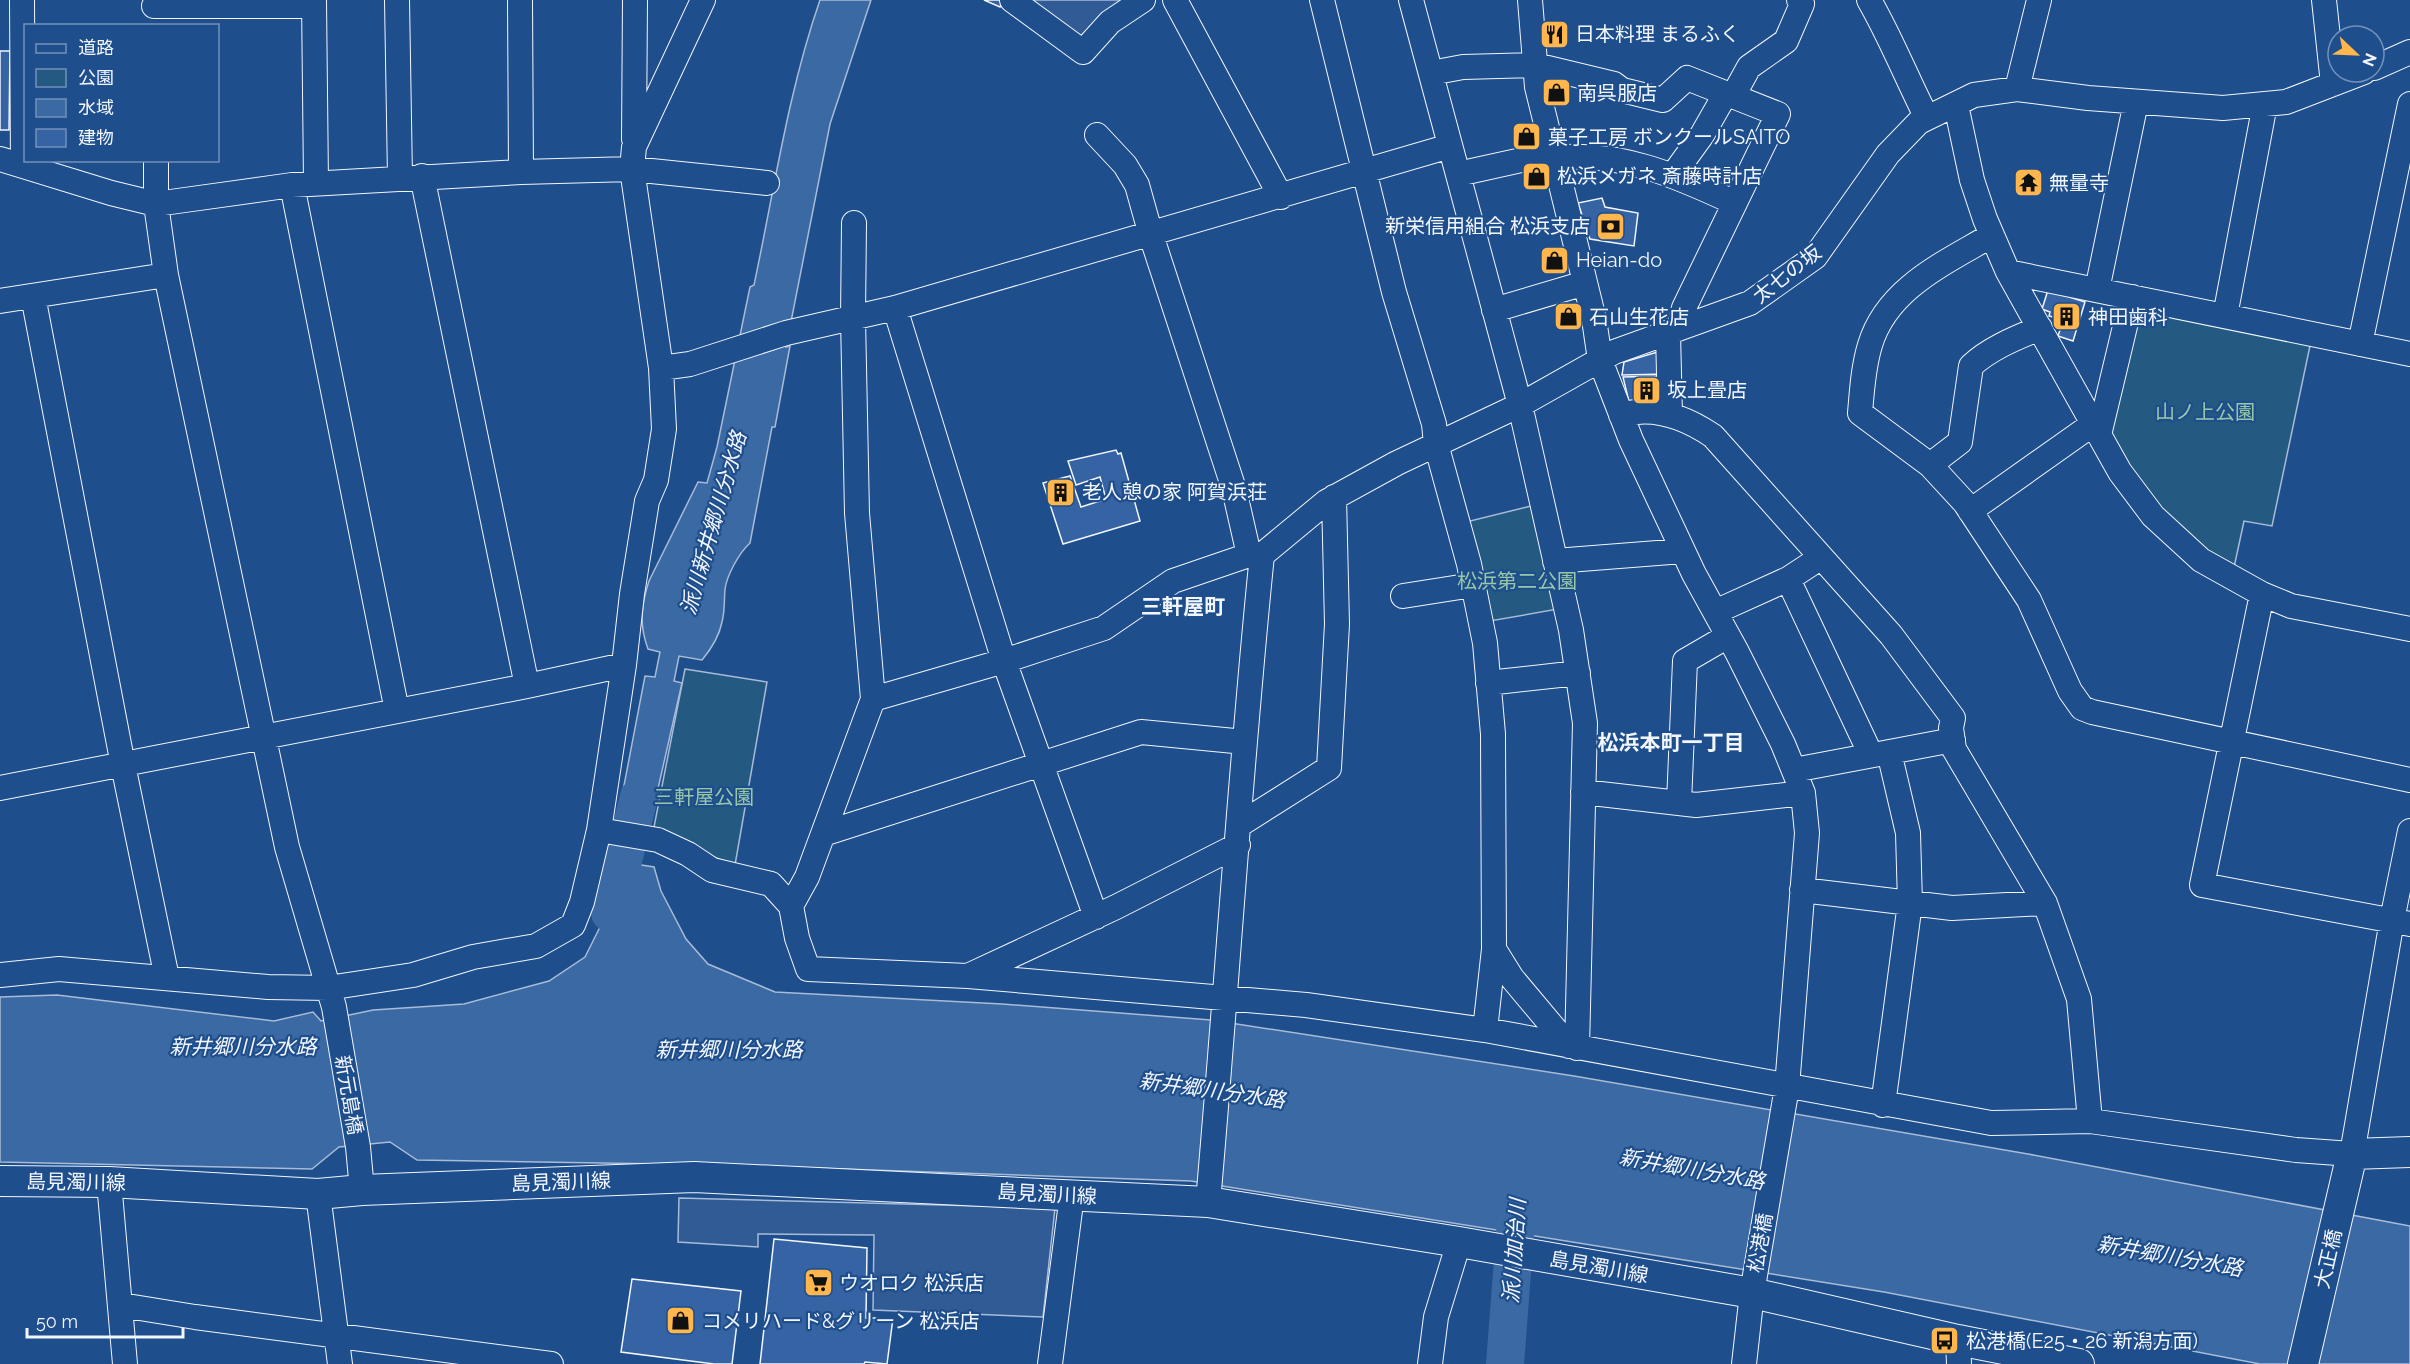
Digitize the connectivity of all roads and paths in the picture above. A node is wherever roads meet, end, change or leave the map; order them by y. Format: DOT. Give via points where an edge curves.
graph roads {
  1 [pos="22,0"];
  2 [pos="397,0"];
  3 [pos="520,0"];
  4 [pos="635,0"];
  5 [pos="703,0"];
  6 [pos="1012,0"];
  7 [pos="1143,0"];
  8 [pos="1175,0"];
  9 [pos="1322,0"];
  10 [pos="1411,0"];
  11 [pos="1530,0"];
  12 [pos="1799,0"];
  13 [pos="1869,0"];
  14 [pos="2039,0"];
  15 [pos="2324,0"];
  16 [pos="314,3"];
  17 [pos="154,10"];
  18 [pos="2327,24"];
  19 [pos="2410,52"];
  20 [pos="2386,63"];
  21 [pos="1535,65"];
  22 [pos="1431,73"];
  23 [pos="2333,84"];
  24 [pos="2018,89"];
  25 [pos="1729,95"];
  26 [pos="2136,102"];
  27 [pos="2265,104"];
  28 [pos="2410,104"];
  29 [pos="1956,105"];
  30 [pos="1927,118"];
  31 [pos="1097,135"];
  32 [pos="1450,146"];
  33 [pos="1553,156"];
  34 [pos="633,158"];
  35 [pos="0,159"];
  36 [pos="156,162"];
  37 [pos="23,166"];
  38 [pos="1366,171"];
  39 [pos="521,172"];
  40 [pos="1458,174"];
  41 [pos="1673,175"];
  42 [pos="411,177"];
  43 [pos="767,183"];
  44 [pos="304,184"];
  45 [pos="1281,197"];
  46 [pos="1735,203"];
  47 [pos="156,204"];
  48 [pos="854,223"];
  49 [pos="1150,235"];
  50 [pos="1992,235"];
  51 [pos="2008,272"];
  52 [pos="166,275"];
  53 [pos="1585,283"];
  54 [pos="2097,290"];
  55 [pos="33,296"];
  56 [pos="2132,297"];
  57 [pos="0,301"];
  58 [pos="895,308"];
  59 [pos="1494,310"];
  60 [pos="2225,316"];
  61 [pos="853,318"];
  62 [pos="2040,328"];
  63 [pos="1673,331"];
  64 [pos="2360,344"];
  65 [pos="2410,354"];
  66 [pos="1600,360"];
  67 [pos="662,368"];
  68 [pos="1520,405"];
  69 [pos="1670,414"];
  70 [pos="1622,415"];
  71 [pos="2096,429"];
  72 [pos="1436,444"];
  73 [pos="1930,465"];
  74 [pos="1334,497"];
  75 [pos="1970,511"];
  76 [pos="1683,550"];
  77 [pos="1255,555"];
  78 [pos="1820,558"];
  79 [pos="1556,561"];
  80 [pos="1788,579"];
  81 [pos="1473,585"];
  82 [pos="2262,594"];
  83 [pos="1403,596"];
  84 [pos="1715,612"];
  85 [pos="2410,629"];
  86 [pos="1728,636"];
  87 [pos="1004,661"];
  88 [pos="624,665"];
  89 [pos="1578,673"];
  90 [pos="1488,682"];
  91 [pos="527,686"];
  92 [pos="873,699"];
  93 [pos="397,711"];
  94 [pos="263,738"];
  95 [pos="1953,740"];
  96 [pos="1245,742"];
  97 [pos="2231,742"];
  98 [pos="1880,754"];
  99 [pos="123,765"];
  100 [pos="1041,765"];
  101 [pos="1794,771"];
  102 [pos="2410,780"];
  103 [pos="0,788"];
  104 [pos="1583,792"];
  105 [pos="1803,793"];
  106 [pos="1679,803"];
  107 [pos="599,830"];
  108 [pos="2410,831"];
  109 [pos="823,834"];
  110 [pos="1238,835"];
  111 [pos="1802,890"];
  112 [pos="1910,903"];
  113 [pos="2045,903"];
  114 [pos="791,906"];
  115 [pos="1096,917"];
  116 [pos="2401,922"];
  117 [pos="1494,949"];
  118 [pos="0,975"];
  119 [pos="968,976"];
  120 [pos="167,978"];
  121 [pos="331,997"];
  122 [pos="1225,1007"];
  123 [pos="1485,1030"];
  124 [pos="1573,1047"];
  125 [pos="1787,1087"];
  126 [pos="1883,1105"];
  127 [pos="2090,1121"];
  128 [pos="2410,1152"];
  129 [pos="2352,1154"];
  130 [pos="0,1181"];
  131 [pos="109,1182"];
  132 [pos="362,1190"];
  133 [pos="1209,1190"];
  134 [pos="318,1194"];
  135 [pos="1072,1195"];
  136 [pos="1459,1242"];
  137 [pos="1752,1293"];
  138 [pos="121,1305"];
  139 [pos="336,1334"];
  140 [pos="1959,1352"];
  141 [pos="482,1359"];
  142 [pos="125,1364"];
  143 [pos="340,1364"];
  144 [pos="551,1364"];
  145 [pos="1050,1364"];
  146 [pos="1430,1364"];
  147 [pos="1744,1364"];
  148 [pos="2079,1364"];
  149 [pos="2303,1364"];
  1 -- 37 [label="street"];
  2 -- 42 [label="street"];
  3 -- 39 [label="street"];
  4 -- 34 [label="street"];
  5 -- 34 [label="street"];
  6 -- 7 [label="street" via="1083,52 1110,22"];
  8 -- 45 [label="street"];
  9 -- 38 [label="street"];
  10 -- 22 [label="street"];
  11 -- 21 [label="street, 松港橋"];
  12 -- 25 [label="street" via="1802,4 1786,41 1749,68"];
  13 -- 30 [label="street"];
  14 -- 24 [label="street"];
  15 -- 18 [label="street"];
  16 -- 17 [label="street"];
  16 -- 44 [label="street"];
  19 -- 20 [label="street"];
  21 -- 22 [label="street" via="1463,67"];
  21 -- 25 [label="street" via="1663,100 1687,78"];
  21 -- 33 [label="street, 松港橋"];
  22 -- 32 [label="street"];
  23 -- 27 [label="street, 太七の坂" via="2286,102"];
  24 -- 26 [label="street, 太七の坂"];
  24 -- 29 [label="street, 太七の坂" via="1974,95"];
  25 -- 41 [label="street"];
  25 -- 46 [label="street" via="1778,114"];
  26 -- 27 [label="street, 太七の坂" via="2223,108"];
  26 -- 54 [label="street"];
  27 -- 60 [label="street"];
  28 -- 64 [label="street"];
  29 -- 30 [label="street, 太七の坂"];
  29 -- 50 [label="street" via="1972,180"];
  30 -- 63 [label="street, 太七の坂" via="1888,154 1815,257 1750,303"];
  31 -- 49 [label="street" via="1125,165 1137,185"];
  32 -- 38 [label="street"];
  32 -- 40 [label="street"];
  33 -- 40 [label="street"];
  33 -- 41 [label="street" via="1583,155"];
  33 -- 53 [label="street, 松港橋"];
  34 -- 39 [label="street"];
  34 -- 43 [label="street"];
  34 -- 67 [label="street"];
  35 -- 37 [label="street"];
  36 -- 47 [label="street, 新元島橋"];
  37 -- 47 [label="street"];
  38 -- 45 [label="street"];
  38 -- 72 [label="street" via="1394,292 1434,424"];
  39 -- 42 [label="street"];
  40 -- 59 [label="street"];
  41 -- 46 [label="street"];
  42 -- 44 [label="street"];
  42 -- 91 [label="street"];
  44 -- 47 [label="street"];
  44 -- 93 [label="street"];
  45 -- 49 [label="street"];
  46 -- 63 [label="street"];
  47 -- 52 [label="street, 新元島橋"];
  48 -- 61 [label="street"];
  49 -- 58 [label="street"];
  49 -- 77 [label="street"];
  50 -- 51 [label="street"];
  50 -- 73 [label="street" via="1921,276 1891,305 1870,345 1860,413"];
  51 -- 54 [label="street"];
  51 -- 62 [label="street"];
  52 -- 55 [label="street"];
  52 -- 94 [label="street, 新元島橋"];
  53 -- 59 [label="street"];
  53 -- 66 [label="street, 松港橋"];
  54 -- 56 [label="street"];
  55 -- 57 [label="street"];
  55 -- 99 [label="street"];
  56 -- 60 [label="street"];
  56 -- 71 [label="street"];
  58 -- 61 [label="street"];
  58 -- 87 [label="street"];
  59 -- 68 [label="street"];
  60 -- 64 [label="street"];
  61 -- 67 [label="street" via="786,333 690,364"];
  61 -- 92 [label="street" via="857,513"];
  62 -- 71 [label="street"];
  62 -- 73 [label="street" via="1971,366 1960,442"];
  63 -- 66 [label="street, 太七の坂"];
  63 -- 69 [label="street"];
  64 -- 65 [label="street"];
  66 -- 68 [label="street, 太七の坂"];
  66 -- 70 [label="street, 松港橋"];
  67 -- 88 [label="street" via="664,429 656,480 647,501"];
  68 -- 72 [label="street, 太七の坂"];
  68 -- 79 [label="street"];
  69 -- 70 [label="street" via="1638,410"];
  69 -- 78 [label="street" via="1713,436"];
  70 -- 76 [label="street, 松港橋"];
  71 -- 75 [label="street"];
  71 -- 82 [label="street" via="2120,472 2153,516 2201,560"];
  72 -- 74 [label="street, 太七の坂"];
  72 -- 81 [label="street"];
  73 -- 75 [label="street"];
  74 -- 77 [label="street, 太七の坂"];
  74 -- 110 [label="street" via="1337,624 1329,768"];
  75 -- 97 [label="street" via="2028,600 2070,691 2082,708"];
  76 -- 79 [label="street"];
  76 -- 84 [label="street, 松港橋"];
  77 -- 87 [label="street, 太七の坂" via="1173,581 1104,628"];
  77 -- 96 [label="street"];
  78 -- 80 [label="street"];
  78 -- 95 [label="street" via="1891,635 1953,718"];
  79 -- 89 [label="street"];
  80 -- 84 [label="street"];
  80 -- 98 [label="street"];
  81 -- 83 [label="street"];
  81 -- 90 [label="street"];
  82 -- 85 [label="street" via="2292,606"];
  82 -- 97 [label="street"];
  84 -- 86 [label="street, 松港橋"];
  86 -- 101 [label="street, 松港橋"];
  86 -- 106 [label="street" via="1686,660"];
  87 -- 92 [label="street, 太七の坂"];
  87 -- 100 [label="street"];
  88 -- 91 [label="street"];
  88 -- 107 [label="street"];
  89 -- 90 [label="street"];
  89 -- 104 [label="street" via="1585,723"];
  90 -- 117 [label="street" via="1493,735"];
  91 -- 93 [label="street"];
  92 -- 109 [label="street"];
  93 -- 94 [label="street"];
  94 -- 99 [label="street"];
  94 -- 121 [label="street, 新元島橋" via="287,847"];
  95 -- 98 [label="street"];
  95 -- 113 [label="street" via="1960,760"];
  96 -- 100 [label="street" via="1141,732"];
  96 -- 110 [label="street"];
  97 -- 102 [label="street"];
  97 -- 116 [label="street" via="2202,885"];
  98 -- 101 [label="street"];
  98 -- 112 [label="street" via="1908,833"];
  99 -- 103 [label="street"];
  99 -- 120 [label="street"];
  100 -- 109 [label="street"];
  100 -- 115 [label="street"];
  101 -- 105 [label="street, 松港橋"];
  104 -- 106 [label="street"];
  104 -- 124 [label="street"];
  105 -- 106 [label="street" via="1696,805"];
  105 -- 111 [label="street, 松港橋" via="1807,833"];
  107 -- 114 [label="street" via="658,840 712,870 771,884"];
  107 -- 121 [label="street" via="573,925 536,946 473,957"];
  108 -- 116 [label="street"];
  109 -- 114 [label="street"];
  110 -- 115 [label="street"];
  110 -- 122 [label="street"];
  111 -- 112 [label="street"];
  111 -- 125 [label="street, 松港橋"];
  112 -- 113 [label="street" via="1952,908"];
  112 -- 126 [label="street"];
  113 -- 127 [label="street" via="2079,999"];
  114 -- 119 [label="street" via="808,969"];
  115 -- 119 [label="street"];
  116 -- 129 [label="street"];
  117 -- 123 [label="street"];
  117 -- 124 [label="street" via="1512,978"];
  118 -- 120 [label="street" via="58,969"];
  119 -- 122 [label="street"];
  120 -- 121 [label="street"];
  121 -- 132 [label="street, 新元島橋"];
  122 -- 123 [label="street" via="1306,1005"];
  122 -- 133 [label="street"];
  123 -- 124 [label="street"];
  124 -- 125 [label="street"];
  125 -- 126 [label="street"];
  125 -- 137 [label="street, 松港橋"];
  126 -- 127 [label="street" via="1991,1123"];
  127 -- 129 [label="street" via="2296,1150"];
  128 -- 129 [label="main road"];
  129 -- 149 [label="main road, 大正橋"];
  130 -- 131 [label="main road, 島見濁川線"];
  131 -- 134 [label="main road, 島見濁川線"];
  131 -- 138 [label="street"];
  132 -- 134 [label="main road, 島見濁川線"];
  132 -- 135 [label="main road, 島見濁川線" via="694,1178"];
  133 -- 135 [label="main road, 島見濁川線"];
  133 -- 136 [label="main road, 島見濁川線"];
  134 -- 139 [label="street"];
  135 -- 145 [label="street"];
  136 -- 137 [label="main road, 島見濁川線"];
  136 -- 146 [label="street" via="1436,1317"];
  137 -- 140 [label="main road, 島見濁川線"];
  137 -- 147 [label="street, 松港橋"];
  138 -- 139 [label="street"];
  138 -- 142 [label="street"];
  139 -- 141 [label="street"];
  139 -- 143 [label="street"];
  140 -- 148 [label="main road, 島見濁川線"];
  141 -- 144 [label="street"];
}
